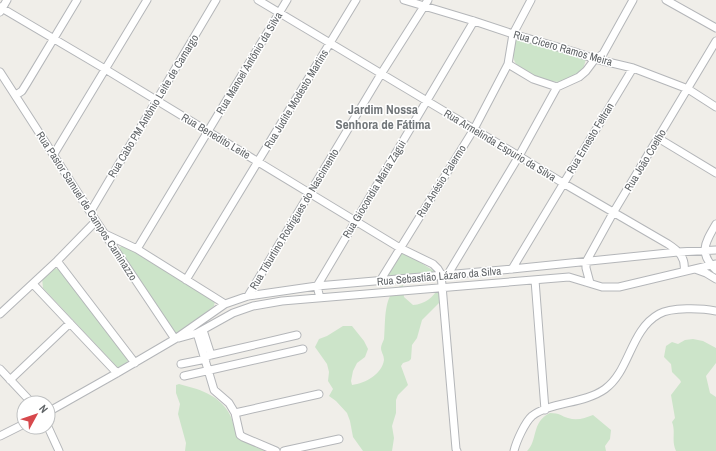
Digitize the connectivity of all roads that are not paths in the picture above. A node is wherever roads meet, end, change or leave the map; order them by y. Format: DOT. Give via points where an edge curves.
graph roads {
  1 [pos="7,0"];
  2 [pos="77,0"];
  3 [pos="147,0"];
  4 [pos="216,0"];
  5 [pos="258,0"];
  6 [pos="287,0"];
  7 [pos="356,0"];
  8 [pos="404,0"];
  9 [pos="531,0"];
  10 [pos="633,0"];
  11 [pos="666,0"];
  12 [pos="426,3"];
  13 [pos="1,9"];
  14 [pos="279,13"];
  15 [pos="474,21"];
  16 [pos="716,28"];
  17 [pos="513,34"];
  18 [pos="54,38"];
  19 [pos="716,41"];
  20 [pos="330,43"];
  21 [pos="595,59"];
  22 [pos="508,64"];
  23 [pos="633,68"];
  24 [pos="105,69"];
  25 [pos="0,72"];
  26 [pos="381,74"];
  27 [pos="557,87"];
  28 [pos="688,89"];
  29 [pos="16,96"];
  30 [pos="156,100"];
  31 [pos="427,101"];
  32 [pos="716,107"];
  33 [pos="474,129"];
  34 [pos="207,131"];
  35 [pos="658,138"];
  36 [pos="54,154"];
  37 [pos="519,156"];
  38 [pos="258,162"];
  39 [pos="716,173"];
  40 [pos="563,183"];
  41 [pos="309,193"];
  42 [pos="90,211"];
  43 [pos="613,213"];
  44 [pos="96,221"];
  45 [pos="354,221"];
  46 [pos="716,224"];
  47 [pos="105,234"];
  48 [pos="660,240"];
  49 [pos="400,248"];
  50 [pos="137,249"];
  51 [pos="716,250"];
  52 [pos="704,251"];
  53 [pos="678,252"];
  54 [pos="660,254"];
  55 [pos="57,261"];
  56 [pos="586,262"];
  57 [pos="713,264"];
  58 [pos="512,269"];
  59 [pos="695,269"];
  60 [pos="716,270"];
  61 [pos="684,271"];
  62 [pos="442,274"];
  63 [pos="716,279"];
  64 [pos="186,280"];
  65 [pos="535,280"];
  66 [pos="380,281"];
  67 [pos="590,283"];
  68 [pos="33,284"];
  69 [pos="317,286"];
  70 [pos="440,288"];
  71 [pos="248,296"];
  72 [pos="320,298"];
  73 [pos="225,304"];
  74 [pos="716,310"];
  75 [pos="0,314"];
  76 [pos="70,323"];
  77 [pos="200,332"];
  78 [pos="297,335"];
  79 [pos="177,338"];
  80 [pos="303,349"];
  81 [pos="207,357"];
  82 [pos="135,363"];
  83 [pos="181,364"];
  84 [pos="0,369"];
  85 [pos="209,370"];
  86 [pos="117,373"];
  87 [pos="184,376"];
  88 [pos="10,380"];
  89 [pos="319,394"];
  90 [pos="24,395"];
  91 [pos="56,407"];
  92 [pos="545,410"];
  93 [pos="235,413"];
  94 [pos="16,428"];
  95 [pos="52,435"];
  96 [pos="0,436"];
  97 [pos="339,439"];
  98 [pos="59,451"];
  99 [pos="276,451"];
  100 [pos="284,451"];
  101 [pos="457,451"];
  102 [pos="514,451"];
  1 -- 13 [label="street"];
  2 -- 18 [label="street"];
  3 -- 24 [label="street"];
  4 -- 30 [label="street, Rua Cabo PM Antônio Leite de Camargo"];
  5 -- 14 [label="street, Rua Armelinda Espurio da Silva"];
  6 -- 14 [label="street, Rua Manoel Antônio da Silva"];
  7 -- 20 [label="street, Rua Judite Modesto Martins"];
  8 -- 12 [label="street, Rua Cícero Ramos Meira"];
  9 -- 17 [label="street, Rua Anésio Palermo"];
  10 -- 21 [label="street" via="602,54"];
  11 -- 16 [label="street"];
  12 -- 15 [label="street, Rua Cícero Ramos Meira"];
  12 -- 26 [label="street, Rua Tiburtino Rodrigues do Nascimento"];
  13 -- 18 [label="street, Rua Benedito Leite"];
  14 -- 20 [label="street, Rua Armelinda Espurio da Silva"];
  14 -- 34 [label="street, Rua Manoel Antônio da Silva"];
  15 -- 17 [label="street, Rua Cícero Ramos Meira"];
  15 -- 31 [label="street, Rua Giocondia Maria Zagui"];
  17 -- 21 [label="street, Rua Cícero Ramos Meira"];
  17 -- 22 [label="street, Rua Anésio Palermo"];
  18 -- 24 [label="street, Rua Benedito Leite"];
  18 -- 29 [label="street" via="22,91"];
  19 -- 28 [label="street, Rua João Coelho"];
  20 -- 26 [label="street, Rua Armelinda Espurio da Silva"];
  20 -- 38 [label="street, Rua Judite Modesto Martins"];
  21 -- 23 [label="street, Rua Cícero Ramos Meira"];
  21 -- 27 [label="street" via="579,77"];
  22 -- 27 [label="street" via="533,79"];
  22 -- 33 [label="street, Rua Anésio Palermo"];
  23 -- 28 [label="street, Rua Cícero Ramos Meira"];
  23 -- 40 [label="street, Rua Ernesto Feltran"];
  24 -- 30 [label="street, Rua Benedito Leite"];
  24 -- 36 [label="street"];
  25 -- 29 [label="street, Rua Pastor Samuel de Campos Caminazzo"];
  26 -- 31 [label="street, Rua Armelinda Espurio da Silva"];
  26 -- 41 [label="street, Rua Tiburtino Rodrigues do Nascimento"];
  27 -- 37 [label="street"];
  28 -- 32 [label="street, Rua Cícero Ramos Meira"];
  28 -- 35 [label="street, Rua João Coelho"];
  29 -- 36 [label="street, Rua Pastor Samuel de Campos Caminazzo"];
  30 -- 34 [label="street, Rua Benedito Leite"];
  30 -- 42 [label="street, Rua Cabo PM Antônio Leite de Camargo"];
  31 -- 33 [label="street, Rua Armelinda Espurio da Silva"];
  31 -- 45 [label="street, Rua Giocondia Maria Zagui"];
  33 -- 37 [label="street, Rua Armelinda Espurio da Silva"];
  33 -- 49 [label="street, Rua Anésio Palermo"];
  34 -- 38 [label="street, Rua Benedito Leite"];
  34 -- 50 [label="street, Rua Manoel Antônio da Silva"];
  35 -- 39 [label="street"];
  35 -- 43 [label="street, Rua João Coelho"];
  36 -- 42 [label="street, Rua Pastor Samuel de Campos Caminazzo"];
  37 -- 40 [label="street, Rua Armelinda Espurio da Silva"];
  37 -- 62 [label="street"];
  38 -- 41 [label="street, Rua Benedito Leite"];
  38 -- 64 [label="street, Rua Judite Modesto Martins"];
  40 -- 43 [label="street, Rua Armelinda Espurio da Silva"];
  40 -- 58 [label="street, Rua Ernesto Feltran"];
  41 -- 45 [label="street, Rua Benedito Leite"];
  41 -- 71 [label="street, Rua Tiburtino Rodrigues do Nascimento"];
  42 -- 44 [label="street, Rua Pastor Samuel de Campos Caminazzo"];
  43 -- 48 [label="street, Rua Armelinda Espurio da Silva"];
  43 -- 56 [label="street, Rua João Coelho"];
  44 -- 47 [label="street, Rua Pastor Samuel de Campos Caminazzo"];
  44 -- 55 [label="street"];
  45 -- 49 [label="street, Rua Benedito Leite"];
  45 -- 69 [label="street, Rua Giocondia Maria Zagui"];
  46 -- 52 [label="street" via="705,243"];
  47 -- 50 [label="street"];
  47 -- 79 [label="street, Rua Pastor Samuel de Campos Caminazzo"];
  48 -- 53 [label="street, Rua Armelinda Espurio da Silva"];
  48 -- 54 [label="street"];
  49 -- 62 [label="street, Rua Benedito Leite" via="433,264"];
  49 -- 66 [label="street, Rua Anésio Palermo"];
  50 -- 64 [label="street"];
  51 -- 52 [label="street, Rua Sebastião Lázaro da Silva"];
  52 -- 53 [label="street, Rua Sebastião Lázaro da Silva"];
  52 -- 57 [label="street"];
  53 -- 54 [label="street, Rua Sebastião Lázaro da Silva"];
  53 -- 61 [label="street" via="684,261"];
  54 -- 56 [label="street, Rua Sebastião Lázaro da Silva"];
  55 -- 68 [label="street"];
  55 -- 82 [label="street"];
  56 -- 58 [label="street, Rua Sebastião Lázaro da Silva"];
  56 -- 67 [label="street"];
  57 -- 59 [label="street, Rua Sebastião Lázaro da Silva"];
  57 -- 60 [label="street"];
  58 -- 62 [label="street, Rua Sebastião Lázaro da Silva"];
  59 -- 61 [label="street, Rua Sebastião Lázaro da Silva"];
  59 -- 63 [label="street"];
  61 -- 67 [label="street, Rua Sebastião Lázaro da Silva" via="619,287 602,287"];
  62 -- 66 [label="street, Rua Sebastião Lázaro da Silva"];
  62 -- 70 [label="street"];
  64 -- 73 [label="street"];
  65 -- 67 [label="street, Rua Sebastião Lázaro da Silva" via="569,277"];
  65 -- 70 [label="street, Rua Sebastião Lázaro da Silva"];
  65 -- 92 [label="street"];
  66 -- 69 [label="street, Rua Sebastião Lázaro da Silva"];
  68 -- 75 [label="street"];
  68 -- 76 [label="street"];
  69 -- 71 [label="street, Rua Sebastião Lázaro da Silva"];
  69 -- 72 [label="street"];
  70 -- 72 [label="street, Rua Sebastião Lázaro da Silva"];
  70 -- 101 [label="street"];
  71 -- 73 [label="street, Rua Sebastião Lázaro da Silva"];
  72 -- 77 [label="street, Rua Sebastião Lázaro da Silva" via="253,306 233,313"];
  73 -- 79 [label="street, Rua Sebastião Lázaro da Silva"];
  74 -- 92 [label="street" via="668,310 659,314 639,335 612,384 586,399"];
  76 -- 86 [label="street"];
  76 -- 88 [label="street"];
  77 -- 79 [label="street, Rua Sebastião Lázaro da Silva"];
  77 -- 81 [label="street"];
  78 -- 81 [label="street"];
  79 -- 82 [label="street, Rua Sebastião Lázaro da Silva"];
  80 -- 85 [label="street"];
  81 -- 83 [label="street"];
  81 -- 85 [label="street"];
  82 -- 86 [label="street, Rua Sebastião Lázaro da Silva"];
  84 -- 88 [label="street"];
  85 -- 87 [label="street"];
  85 -- 93 [label="street" via="214,390 229,403"];
  86 -- 91 [label="street, Rua Sebastião Lázaro da Silva"];
  88 -- 90 [label="street"];
  89 -- 93 [label="street"];
  92 -- 102 [label="street" via="531,417 516,440"];
  93 -- 99 [label="street" via="239,433 243,437"];
  94 -- 96 [label="street"];
  95 -- 98 [label="street"];
  97 -- 100 [label="street"];
}
